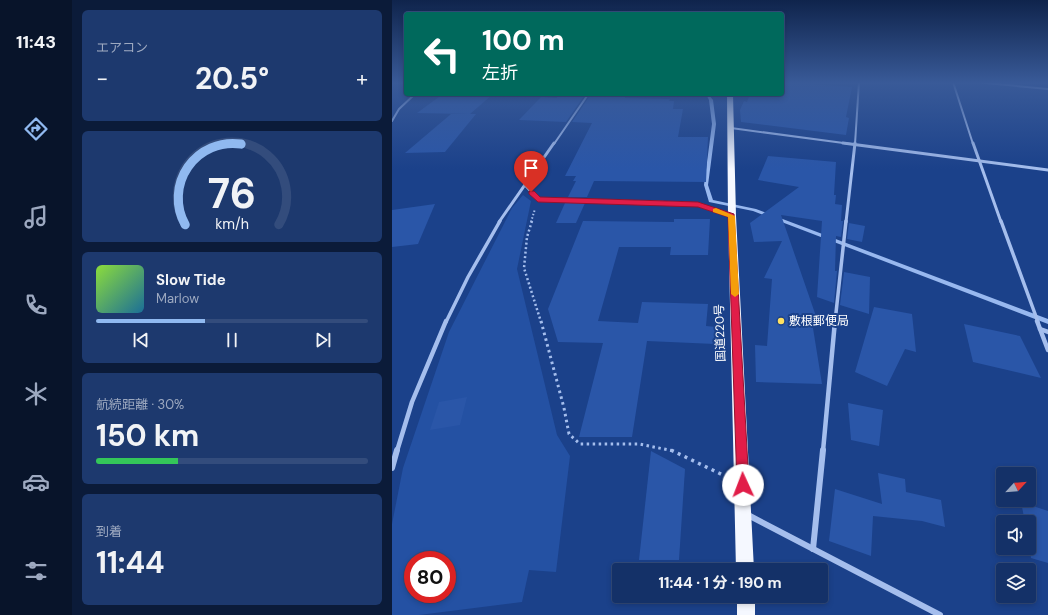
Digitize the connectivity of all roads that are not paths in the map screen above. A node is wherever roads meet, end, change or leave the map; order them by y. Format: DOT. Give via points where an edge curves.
graph roads {
  1 [pos="398,111"];
  2 [pos="577,111"];
  3 [pos="730,111"];
  4 [pos="857,111"];
  5 [pos="962,111"];
  6 [pos="392,121"];
  7 [pos="731,128"];
  8 [pos="855,144"];
  9 [pos="979,161"];
  10 [pos="1048,170"];
  11 [pos="525,185"];
  12 [pos="732,216"];
  13 [pos="1040,329"];
  14 [pos="1048,332"];
  15 [pos="1048,350"];
  16 [pos="392,468"];
  17 [pos="744,513"];
  18 [pos="813,549"];
  19 [pos="745,563"];
  20 [pos="746,603"];
  21 [pos="746,615"];
  22 [pos="940,615"];
  1 -- 6 [label="street"];
  2 -- 11 [label="street"];
  3 -- 7 [label="highway, 国道220号"];
  4 -- 8 [label="street"];
  5 -- 9 [label="street"];
  7 -- 8 [label="street"];
  7 -- 12 [label="highway, 国道220号"];
  8 -- 9 [label="street"];
  8 -- 18 [label="street"];
  9 -- 10 [label="street"];
  9 -- 13 [label="street"];
  11 -- 12 [label="street" via="538,200 698,204"];
  11 -- 16 [label="street" via="503,216 440,334 417,388"];
  12 -- 17 [label="highway, 国道220号"];
  13 -- 14 [label="street"];
  13 -- 15 [label="street"];
  17 -- 18 [label="street"];
  17 -- 19 [label="highway, 国道220号"];
  18 -- 22 [label="street"];
  20 -- 21 [label="highway"];
}
